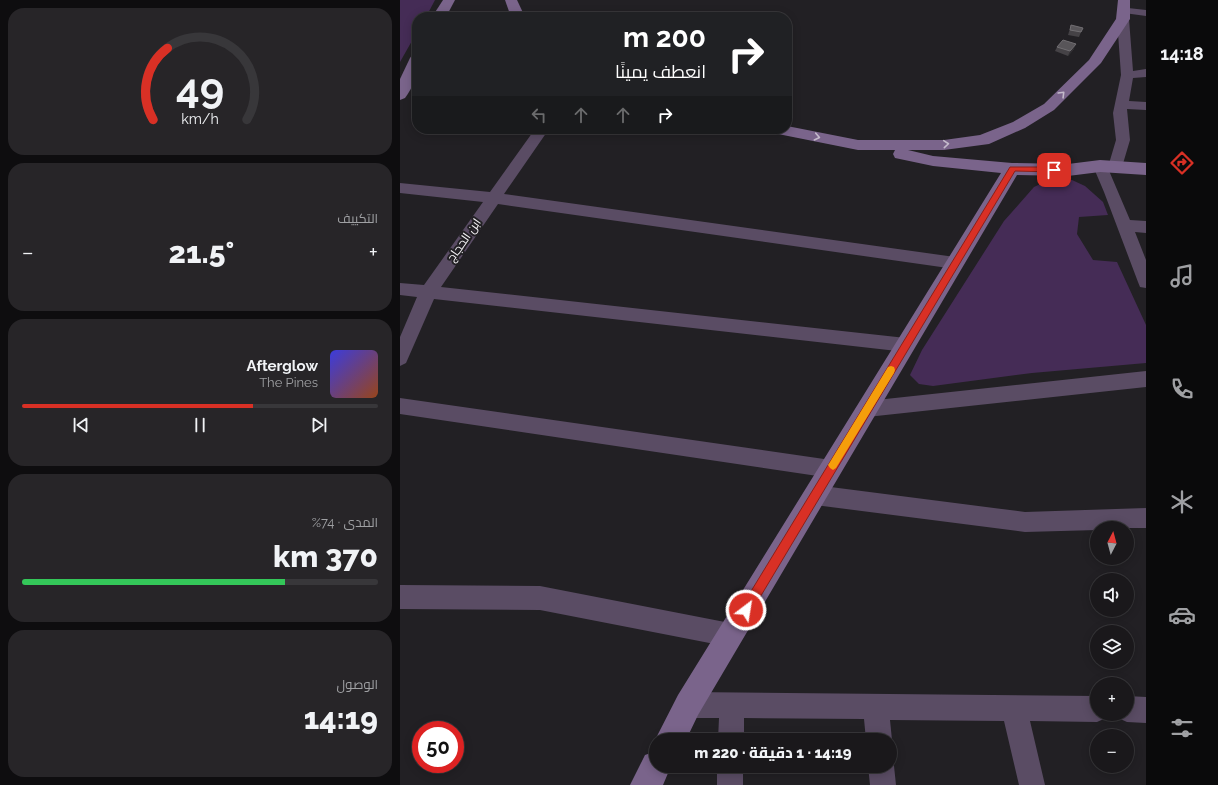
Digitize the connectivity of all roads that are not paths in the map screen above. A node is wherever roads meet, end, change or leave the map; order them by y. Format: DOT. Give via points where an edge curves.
graph roads {
  1 [pos="449,0"];
  2 [pos="511,0"];
  3 [pos="1139,0"];
  4 [pos="1125,10"];
  5 [pos="442,12"];
  6 [pos="516,12"];
  7 [pos="1146,13"];
  8 [pos="412,70"];
  9 [pos="1146,73"];
  10 [pos="1127,75"];
  11 [pos="400,95"];
  12 [pos="1121,105"];
  13 [pos="1146,106"];
  14 [pos="792,132"];
  15 [pos="538,134"];
  16 [pos="858,146"];
  17 [pos="1108,166"];
  18 [pos="1012,169"];
  19 [pos="1146,169"];
  20 [pos="400,188"];
  21 [pos="493,198"];
  22 [pos="1124,224"];
  23 [pos="1146,227"];
  24 [pos="955,263"];
  25 [pos="1146,282"];
  26 [pos="400,289"];
  27 [pos="428,292"];
  28 [pos="906,346"];
  29 [pos="400,358"];
  30 [pos="1146,379"];
  31 [pos="400,406"];
  32 [pos="867,409"];
  33 [pos="831,469"];
  34 [pos="815,495"];
  35 [pos="1146,518"];
  36 [pos="400,598"];
  37 [pos="730,635"];
  38 [pos="688,704"];
  39 [pos="732,705"];
  40 [pos="876,707"];
  41 [pos="1014,708"];
  42 [pos="1090,709"];
  43 [pos="1134,710"];
  44 [pos="1146,710"];
  45 [pos="674,733"];
  46 [pos="731,733"];
  47 [pos="878,733"];
  48 [pos="652,773"];
  49 [pos="730,773"];
  50 [pos="882,773"];
  51 [pos="646,785"];
  52 [pos="730,785"];
  53 [pos="883,785"];
  54 [pos="1032,785"];
  1 -- 5 [label="main road"];
  2 -- 6 [label="main road"];
  3 -- 4 [label="main road"];
  4 -- 7 [label="street"];
  4 -- 10 [label="street"];
  16 -- 4 [label="main road, one-way" via="944,145 983,140 1018,125 1049,107 1094,63"];
  8 -- 11 [label="main road"];
  9 -- 10 [label="street"];
  10 -- 12 [label="street"];
  12 -- 13 [label="street"];
  12 -- 17 [label="street" via="1123,140"];
  14 -- 16 [label="main road, one-way"];
  15 -- 21 [label="street, ابن الحجاج"];
  16 -- 18 [label="main road" via="933,162"];
  17 -- 18 [label="main road" via="1068,170"];
  17 -- 19 [label="main road"];
  17 -- 22 [label="street"];
  18 -- 24 [label="main road"];
  20 -- 21 [label="street"];
  21 -- 24 [label="street"];
  21 -- 27 [label="street, ابن الحجاج"];
  22 -- 23 [label="street"];
  22 -- 25 [label="street"];
  24 -- 28 [label="main road"];
  26 -- 27 [label="street"];
  27 -- 28 [label="street"];
  27 -- 29 [label="street, ابن الحجاج"];
  28 -- 32 [label="main road"];
  30 -- 32 [label="street"];
  31 -- 33 [label="street"];
  32 -- 33 [label="main road"];
  33 -- 34 [label="main road"];
  34 -- 35 [label="street" via="1025,522"];
  34 -- 37 [label="main road"];
  36 -- 37 [label="street" via="540,598"];
  37 -- 38 [label="main road"];
  38 -- 39 [label="street"];
  38 -- 45 [label="main road"];
  39 -- 40 [label="street"];
  39 -- 46 [label="street"];
  40 -- 41 [label="street"];
  40 -- 47 [label="street"];
  41 -- 42 [label="street"];
  41 -- 54 [label="street"];
  43 -- 44 [label="street"];
  48 -- 51 [label="main road"];
  49 -- 52 [label="street"];
  50 -- 53 [label="street"];
}
